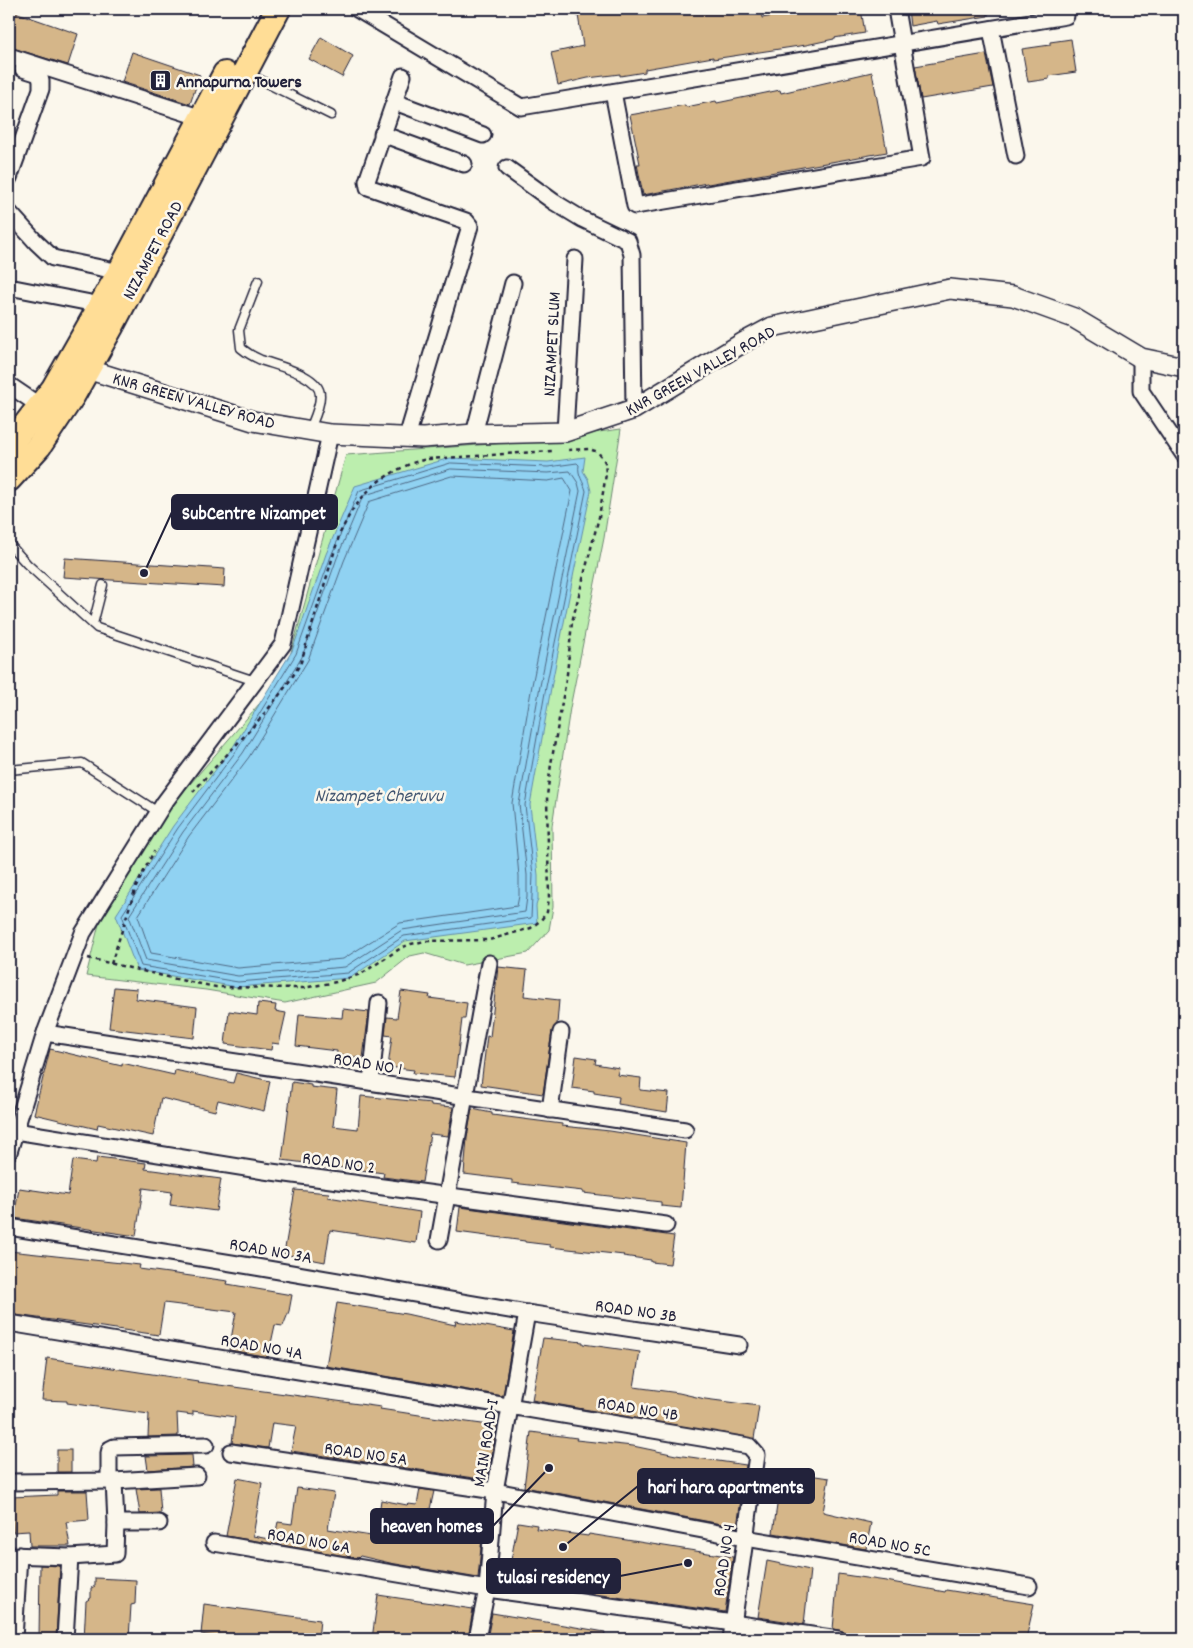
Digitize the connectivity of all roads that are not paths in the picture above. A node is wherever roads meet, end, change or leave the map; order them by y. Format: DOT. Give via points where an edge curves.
graph roads {
  1 [pos="259,9"];
  2 [pos="278,9"];
  3 [pos="357,9"];
  4 [pos="896,9"];
  5 [pos="1066,16"];
  6 [pos="991,29"];
  7 [pos="902,44"];
  8 [pos="9,56"];
  9 [pos="9,65"];
  10 [pos="244,72"];
  11 [pos="403,76"];
  12 [pos="613,92"];
  13 [pos="395,102"];
  14 [pos="331,115"];
  15 [pos="202,118"];
  16 [pos="382,134"];
  17 [pos="483,135"];
  18 [pos="12,156"];
  19 [pos="1016,156"];
  20 [pos="464,164"];
  21 [pos="507,168"];
  22 [pos="9,178"];
  23 [pos="9,212"];
  24 [pos="575,259"];
  25 [pos="120,272"];
  26 [pos="258,281"];
  27 [pos="513,283"];
  28 [pos="9,287"];
  29 [pos="101,305"];
  30 [pos="1141,358"];
  31 [pos="1184,367"];
  32 [pos="88,369"];
  33 [pos="9,385"];
  34 [pos="40,406"];
  35 [pos="634,409"];
  36 [pos="310,430"];
  37 [pos="565,432"];
  38 [pos="330,434"];
  39 [pos="474,434"];
  40 [pos="407,437"];
  41 [pos="1184,455"];
  42 [pos="12,459"];
  43 [pos="9,544"];
  44 [pos="104,584"];
  45 [pos="92,624"];
  46 [pos="249,679"];
  47 [pos="9,770"];
  48 [pos="158,812"];
  49 [pos="489,963"];
  50 [pos="378,1003"];
  51 [pos="561,1032"];
  52 [pos="45,1033"];
  53 [pos="371,1082"];
  54 [pos="465,1097"];
  55 [pos="550,1110"];
  56 [pos="685,1130"];
  57 [pos="12,1131"];
  58 [pos="9,1152"];
  59 [pos="447,1196"];
  60 [pos="666,1225"];
  61 [pos="9,1227"];
  62 [pos="439,1240"];
  63 [pos="527,1314"];
  64 [pos="9,1323"];
  65 [pos="739,1345"];
  66 [pos="509,1407"];
  67 [pos="206,1445"];
  68 [pos="232,1452"];
  69 [pos="757,1455"];
  70 [pos="197,1476"];
  71 [pos="111,1481"];
  72 [pos="9,1482"];
  73 [pos="495,1491"];
  74 [pos="116,1523"];
  75 [pos="159,1523"];
  76 [pos="745,1538"];
  77 [pos="214,1543"];
  78 [pos="14,1555"];
  79 [pos="70,1556"];
  80 [pos="1029,1586"];
  81 [pos="487,1589"];
  82 [pos="734,1623"];
  83 [pos="14,1639"];
  84 [pos="65,1639"];
  85 [pos="478,1639"];
  86 [pos="731,1639"];
  87 [pos="838,1639"];
  1 -- 15 [label="main road, NIZAMPET ROAD"];
  2 -- 10 [label="main road, NIZAMPET ROAD"];
  3 -- 12 [label="street" via="521,107"];
  4 -- 7 [label="street"];
  5 -- 6 [label="street"];
  6 -- 7 [label="street"];
  6 -- 19 [label="street"];
  7 -- 12 [label="street"];
  7 -- 12 [label="street" via="922,158 635,206"];
  8 -- 15 [label="street"];
  9 -- 18 [label="street" via="39,74 41,81 41,89"];
  10 -- 14 [label="lane"];
  10 -- 32 [label="main road, NIZAMPET ROAD"];
  11 -- 13 [label="street"];
  13 -- 16 [label="street"];
  13 -- 17 [label="street"];
  15 -- 25 [label="main road, NIZAMPET ROAD"];
  16 -- 20 [label="street"];
  16 -- 40 [label="street" via="368,187 466,221 470,226"];
  18 -- 22 [label="street"];
  21 -- 35 [label="street" via="582,219 628,241 632,256"];
  23 -- 25 [label="street" via="53,258"];
  24 -- 37 [label="street, NIZAMPET SLUM"];
  25 -- 29 [label="main road, NIZAMPET ROAD"];
  26 -- 36 [label="lane" via="239,330 241,348 259,360 308,377 315,383 320,396"];
  27 -- 39 [label="street"];
  28 -- 29 [label="street"];
  29 -- 34 [label="main road, NIZAMPET ROAD" via="54,388"];
  30 -- 31 [label="street, KNR GREEN VALLEY ROAD"];
  30 -- 35 [label="street, KNR GREEN VALLEY ROAD" via="1074,318 1013,296 950,289 772,327"];
  30 -- 41 [label="street" via="1141,391"];
  32 -- 36 [label="street, KNR GREEN VALLEY ROAD" via="253,421"];
  32 -- 42 [label="main road, NIZAMPET ROAD" via="39,446"];
  33 -- 34 [label="street"];
  34 -- 42 [label="main road, NIZAMPET ROAD"];
  35 -- 37 [label="street, KNR GREEN VALLEY ROAD"];
  36 -- 38 [label="street, KNR GREEN VALLEY ROAD"];
  37 -- 39 [label="street, KNR GREEN VALLEY ROAD"];
  38 -- 40 [label="street, KNR GREEN VALLEY ROAD"];
  38 -- 48 [label="street" via="283,644"];
  39 -- 40 [label="street, KNR GREEN VALLEY ROAD"];
  43 -- 45 [label="lane"];
  44 -- 45 [label="lane"];
  45 -- 46 [label="lane"];
  47 -- 48 [label="lane" via="82,763"];
  48 -- 52 [label="street" via="83,933"];
  49 -- 54 [label="street"];
  50 -- 53 [label="street"];
  51 -- 55 [label="street"];
  52 -- 53 [label="street, ROAD NO 1"];
  52 -- 57 [label="street"];
  53 -- 54 [label="street, ROAD NO 1"];
  54 -- 55 [label="street, ROAD NO 1"];
  54 -- 59 [label="street"];
  55 -- 56 [label="street, ROAD NO 1"];
  57 -- 58 [label="street"];
  57 -- 59 [label="street, ROAD NO 2"];
  59 -- 60 [label="street, ROAD NO 2"];
  59 -- 62 [label="street"];
  61 -- 63 [label="street, ROAD NO 3A"];
  63 -- 65 [label="street, ROAD NO 3B"];
  63 -- 66 [label="street, MAIN ROAD-I"];
  64 -- 66 [label="street, ROAD NO 4A"];
  66 -- 69 [label="street, ROAD NO 4B" via="749,1446"];
  66 -- 73 [label="street, MAIN ROAD-I"];
  67 -- 71 [label="street" via="114,1447 109,1453"];
  68 -- 73 [label="street, ROAD NO 5A"];
  69 -- 76 [label="street, ROAD NO 4"];
  70 -- 71 [label="street"];
  71 -- 72 [label="street"];
  71 -- 74 [label="street"];
  73 -- 76 [label="street, ROAD NO 5A"];
  73 -- 81 [label="street, MAIN ROAD-I"];
  74 -- 75 [label="street"];
  74 -- 79 [label="street" via="115,1554"];
  76 -- 80 [label="street, ROAD NO 5C"];
  76 -- 82 [label="street, ROAD NO 4"];
  77 -- 81 [label="street, ROAD NO 6A"];
  78 -- 79 [label="street"];
  78 -- 83 [label="street"];
  79 -- 84 [label="street"];
  81 -- 82 [label="street, ROAD NO 6A"];
  81 -- 85 [label="street, MAIN ROAD-I"];
  82 -- 86 [label="street, ROAD NO 4"];
  82 -- 87 [label="street, ROAD NO 6A"];
}
